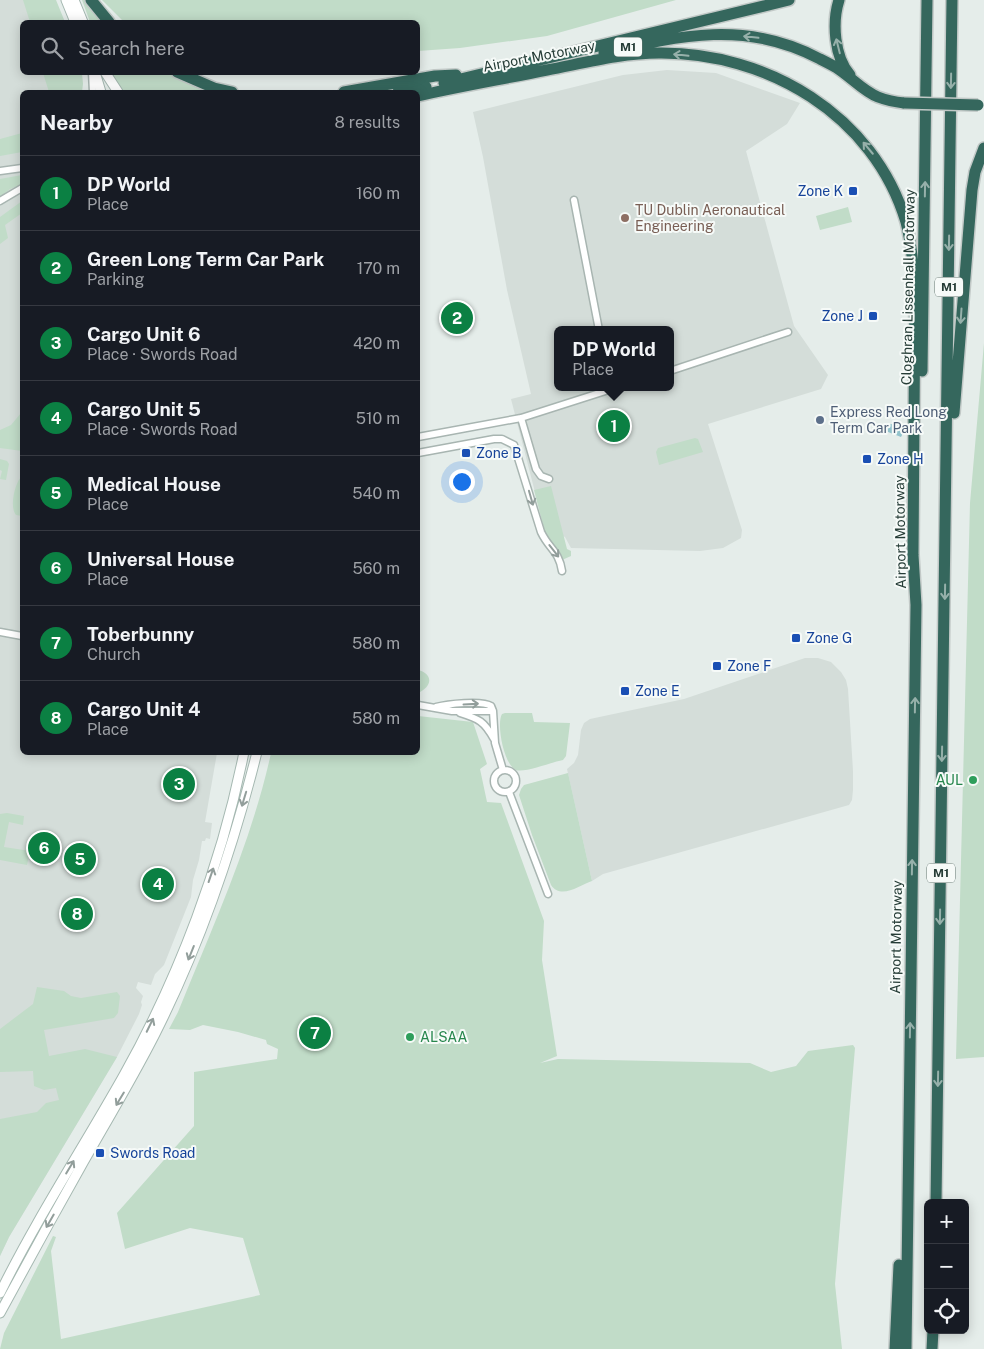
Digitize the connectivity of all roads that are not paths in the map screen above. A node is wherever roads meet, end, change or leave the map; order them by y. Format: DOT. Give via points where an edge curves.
graph roads {
  1 [pos="66,0"];
  2 [pos="74,0"];
  3 [pos="78,0"];
  4 [pos="90,0"];
  5 [pos="789,0"];
  6 [pos="839,0"];
  7 [pos="927,0"];
  8 [pos="952,0"];
  9 [pos="74,20"];
  10 [pos="84,20"];
  11 [pos="84,20"];
  12 [pos="108,20"];
  13 [pos="476,74"];
  14 [pos="94,75"];
  15 [pos="95,75"];
  16 [pos="107,75"];
  17 [pos="185,75"];
  18 [pos="860,85"];
  19 [pos="460,87"];
  20 [pos="93,90"];
  21 [pos="100,90"];
  22 [pos="117,90"];
  23 [pos="223,90"];
  24 [pos="355,90"];
  25 [pos="409,90"];
  26 [pos="420,96"];
  27 [pos="981,104"];
  28 [pos="984,148"];
  29 [pos="20,167"];
  30 [pos="0,171"];
  31 [pos="20,189"];
  32 [pos="574,200"];
  33 [pos="0,201"];
  34 [pos="598,326"];
  35 [pos="788,332"];
  36 [pos="674,370"];
  37 [pos="601,391"];
  38 [pos="521,418"];
  39 [pos="420,437"];
  40 [pos="420,453"];
  41 [pos="549,479"];
  42 [pos="946,543"];
  43 [pos="562,571"];
  44 [pos="916,605"];
  45 [pos="0,632"];
  46 [pos="20,636"];
  47 [pos="420,705"];
  48 [pos="436,707"];
  49 [pos="452,711"];
  50 [pos="493,711"];
  51 [pos="495,742"];
  52 [pos="243,755"];
  53 [pos="255,755"];
  54 [pos="503,770"];
  55 [pos="509,792"];
  56 [pos="548,894"];
  57 [pos="909,1078"];
  58 [pos="936,1199"];
  59 [pos="0,1293"];
  60 [pos="0,1314"];
  61 [pos="933,1334"];
  62 [pos="895,1349"];
  63 [pos="906,1349"];
  64 [pos="932,1349"];
  1 -- 9 [label="main road"];
  2 -- 10 [label="main road"];
  3 -- 11 [label="main road"];
  4 -- 12 [label="highway"];
  5 -- 13 [label="highway, Airport Motorway / M1"];
  18 -- 6 [label="highway, one-way" via="847,72 836,41 835,12"];
  44 -- 7 [label="highway, Cloghran Lissenhall Motorway / M1, one-way"];
  8 -- 42 [label="highway, M1, one-way"];
  13 -- 24 [label="highway, M1" via="435,76"];
  13 -- 25 [label="highway, Airport Motorway / M1"];
  14 -- 20 [label="street"];
  15 -- 21 [label="main road"];
  16 -- 22 [label="main road"];
  17 -- 23 [label="highway"];
  18 -- 19 [label="highway, M1, one-way" via="838,68 798,48 755,37 712,34 663,39"];
  18 -- 27 [label="highway, bridge" via="876,96 904,103"];
  19 -- 26 [label="highway, Airport Motorway / M1"];
  44 -- 19 [label="highway, Airport Motorway / M1, one-way" via="912,256 906,222 896,198 873,154 857,135 804,92 762,72 712,58 659,53 636,55"];
  28 -- 42 [label="highway, M1, one-way" via="975,172 970,209"];
  29 -- 30 [label="street"];
  31 -- 33 [label="street"];
  32 -- 34 [label="street"];
  35 -- 36 [label="street"];
  37 -- 38 [label="street"];
  38 -- 39 [label="street"];
  38 -- 41 [label="street" via="536,470"];
  40 -- 43 [label="street, one-way" via="494,439 514,445 541,532 558,556"];
  42 -- 58 [label="highway, M1, one-way"];
  57 -- 44 [label="highway, Airport Motorway / M1, one-way"];
  45 -- 46 [label="street"];
  47 -- 48 [label="street"];
  48 -- 49 [label="street"];
  48 -- 50 [label="street, one-way" via="485,703"];
  49 -- 50 [label="street"];
  49 -- 51 [label="street" via="478,719 488,727"];
  50 -- 51 [label="street"];
  51 -- 54 [label="street"];
  59 -- 52 [label="main road, one-way" via="40,1216 124,1074 164,996 214,866"];
  53 -- 60 [label="main road, one-way" via="216,887 170,1002 126,1090"];
  54 -- 55 [label="street" via="515,777 516,784"];
  54 -- 55 [label="street" via="495,777 494,784 502,792"];
  55 -- 56 [label="street"];
  57 -- 62 [label="highway, M1"];
  57 -- 63 [label="highway, Airport Motorway / M1"];
  61 -- 64 [label="highway"];
}
